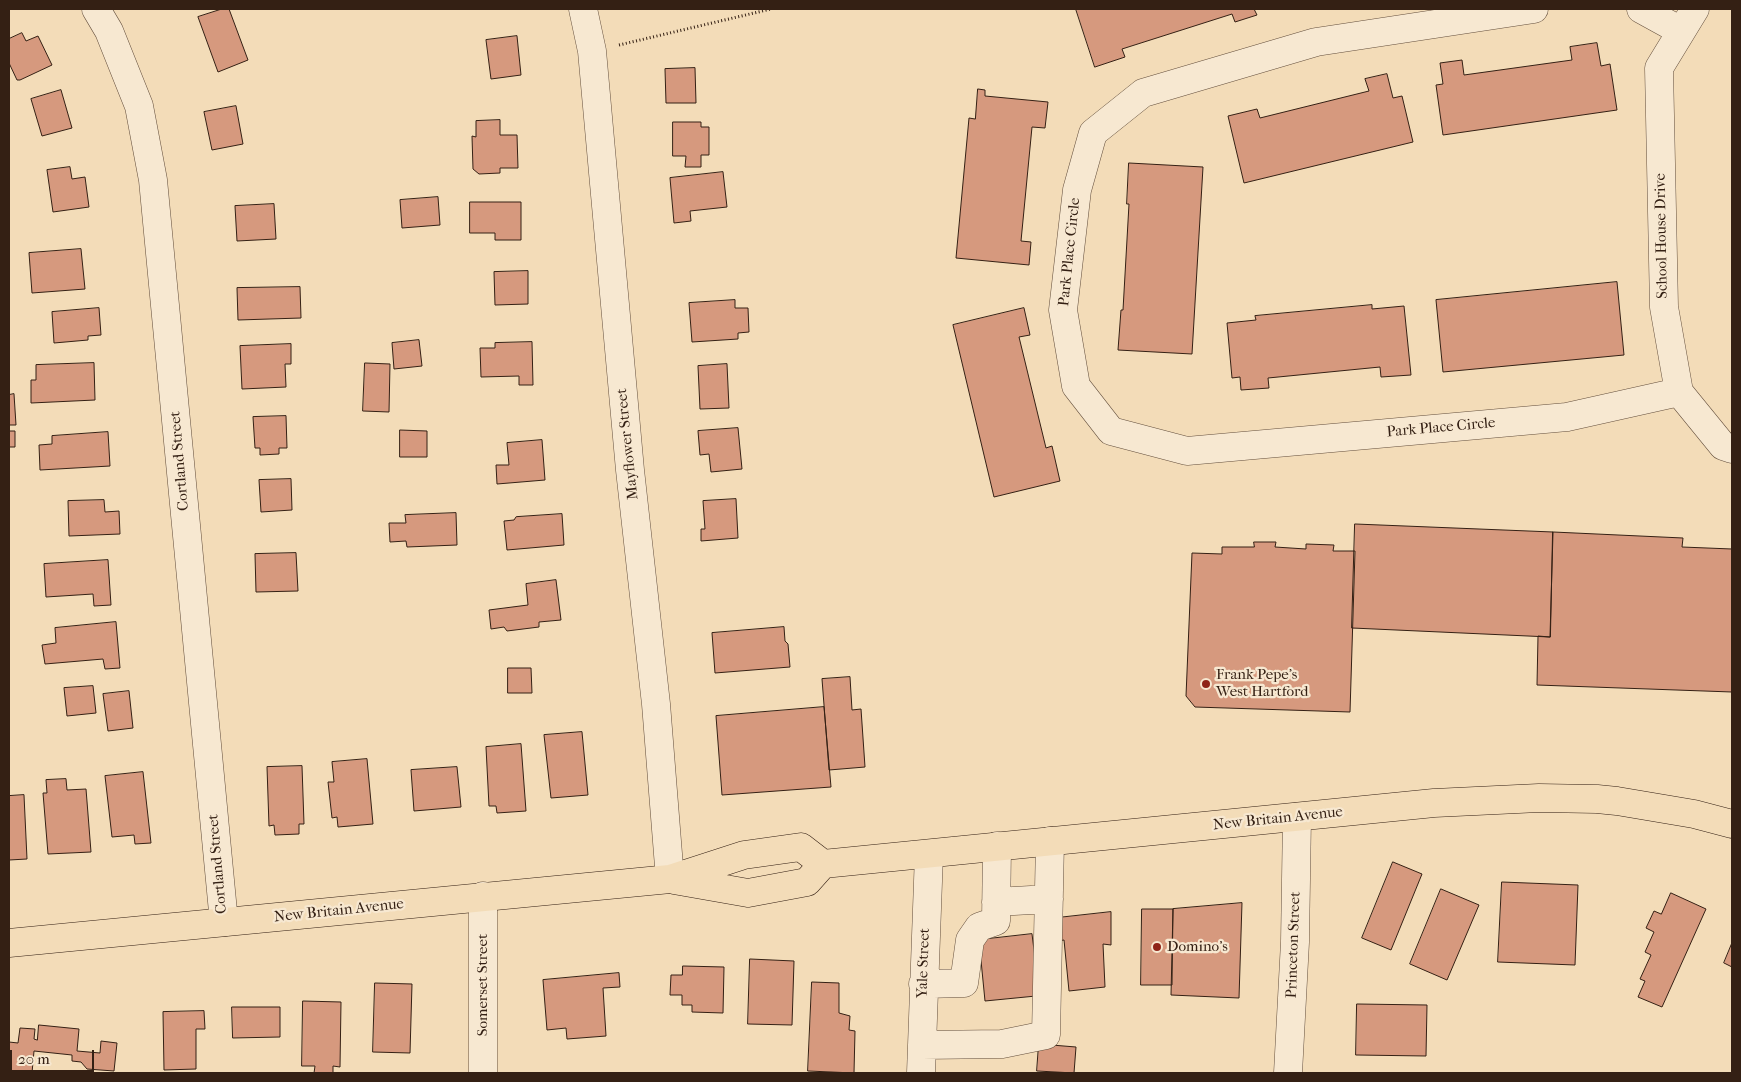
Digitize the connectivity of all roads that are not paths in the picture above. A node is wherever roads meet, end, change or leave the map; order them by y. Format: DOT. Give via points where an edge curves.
graph roads {
  1 [pos="96,9"];
  2 [pos="583,9"];
  3 [pos="1534,9"];
  4 [pos="1641,9"];
  5 [pos="1688,20"];
  6 [pos="1679,392"];
  7 [pos="1732,449"];
  8 [pos="1297,817"];
  9 [pos="1732,824"];
  10 [pos="1050,841"];
  11 [pos="997,846"];
  12 [pos="929,854"];
  13 [pos="823,864"];
  14 [pos="670,879"];
  15 [pos="483,896"];
  16 [pos="1048,898"];
  17 [pos="996,902"];
  18 [pos="224,922"];
  19 [pos="9,943"];
  20 [pos="924,984"];
  21 [pos="922,1046"];
  22 [pos="483,1073"];
  23 [pos="921,1073"];
  24 [pos="1288,1073"];
  1 -- 18 [label="street, Cortland Street" via="109,31 139,106 153,180"];
  2 -- 14 [label="street, Mayflower Street" via="592,51"];
  3 -- 6 [label="street, Park Place Circle" via="1316,42 1143,92 1093,133 1077,190 1063,310 1076,386 1111,431 1187,451 1567,417"];
  4 -- 5 [label="street"];
  5 -- 6 [label="street, School House Drive" via="1659,68 1664,307"];
  6 -- 7 [label="street, School House Drive" via="1723,446"];
  8 -- 9 [label="main road, New Britain Avenue" via="1434,803 1539,798 1617,801"];
  8 -- 10 [label="main road, New Britain Avenue"];
  8 -- 24 [label="street, Princeton Street"];
  10 -- 11 [label="main road, New Britain Avenue"];
  10 -- 16 [label="street"];
  11 -- 12 [label="main road, New Britain Avenue"];
  11 -- 17 [label="street"];
  12 -- 13 [label="main road, New Britain Avenue"];
  12 -- 20 [label="street, Yale Street"];
  13 -- 14 [label="main road, New Britain Avenue" via="801,847 744,855"];
  13 -- 14 [label="main road, New Britain Avenue" via="807,882 748,893"];
  14 -- 15 [label="main road, New Britain Avenue"];
  15 -- 18 [label="main road, New Britain Avenue"];
  15 -- 22 [label="street, Somerset Street"];
  16 -- 17 [label="street"];
  16 -- 21 [label="street" via="1046,1035 1002,1044"];
  17 -- 20 [label="street" via="996,921 979,928 970,940 964,984"];
  18 -- 19 [label="main road, New Britain Avenue"];
  20 -- 21 [label="street, Yale Street"];
  21 -- 23 [label="street, Yale Street"];
}
